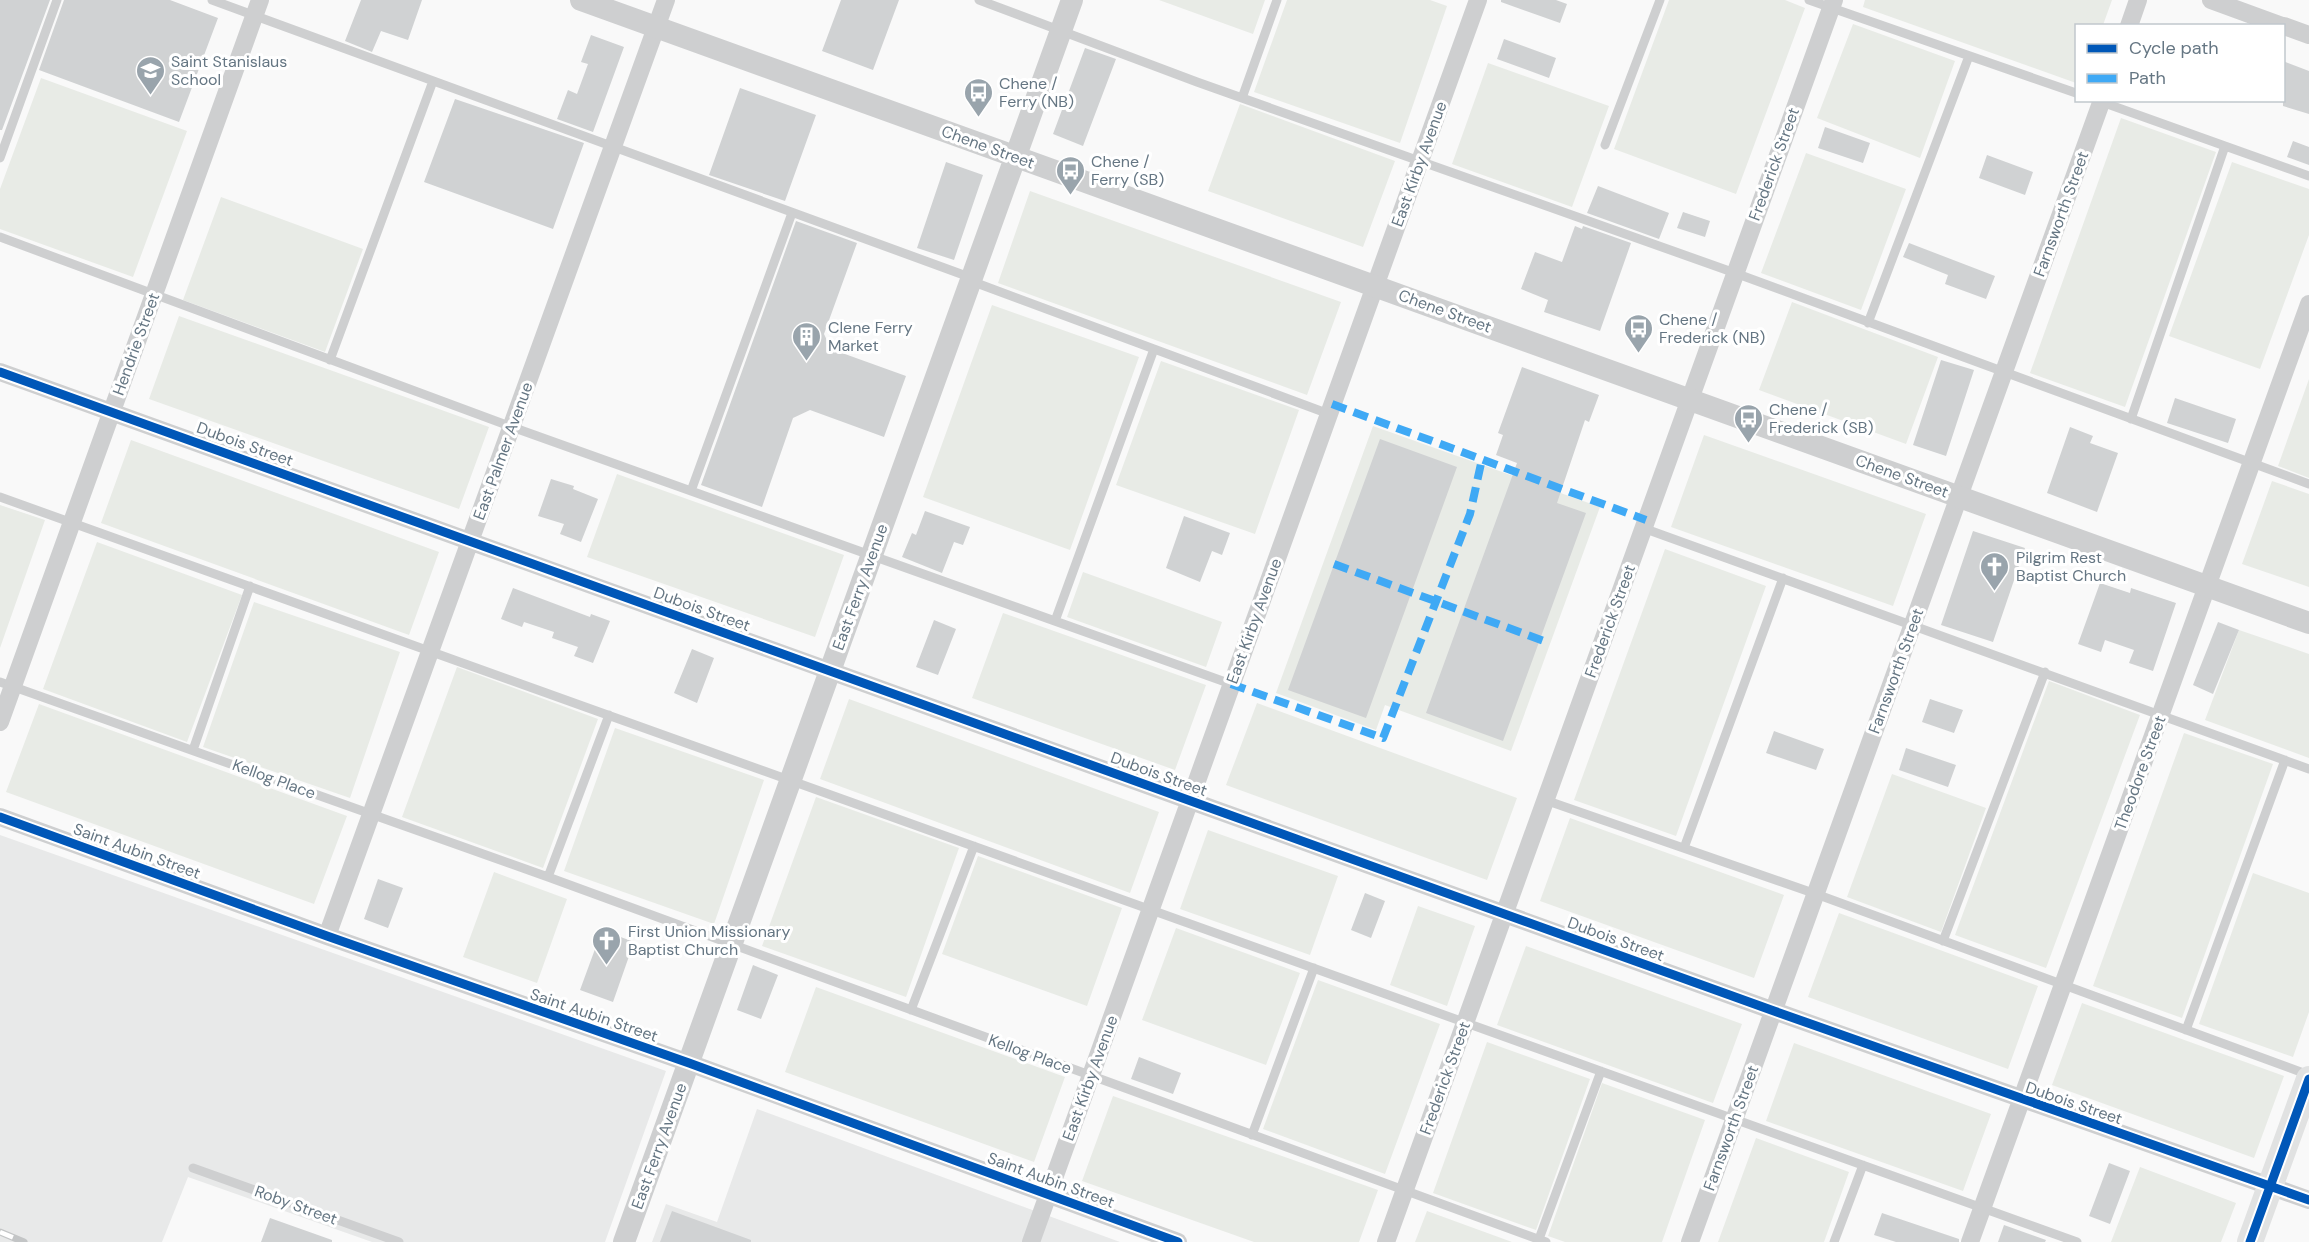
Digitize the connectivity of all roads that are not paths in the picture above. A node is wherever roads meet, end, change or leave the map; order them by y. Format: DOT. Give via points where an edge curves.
graph roads {
  1 [pos="57,0"];
  2 [pos="212,0"];
  3 [pos="581,0"];
  4 [pos="666,0"];
  5 [pos="979,0"];
  6 [pos="1072,0"];
  7 [pos="1277,0"];
  8 [pos="1478,0"];
  9 [pos="1660,0"];
  10 [pos="1809,0"];
  11 [pos="2138,0"];
  12 [pos="2211,0"];
  13 [pos="1832,4"];
  14 [pos="258,8"];
  15 [pos="2130,24"];
  16 [pos="2277,24"];
  17 [pos="656,27"];
  18 [pos="2285,27"];
  19 [pos="1062,30"];
  20 [pos="2309,35"];
  21 [pos="1969,56"];
  22 [pos="433,81"];
  23 [pos="2075,93"];
  24 [pos="1242,98"];
  25 [pos="2100,102"];
  26 [pos="2103,102"];
  27 [pos="1605,145"];
  28 [pos="2225,146"];
  29 [pos="613,148"];
  30 [pos="1016,157"];
  31 [pos="0,158"];
  32 [pos="1420,160"];
  33 [pos="2309,176"];
  34 [pos="792,213"];
  35 [pos="0,237"];
  36 [pos="1735,273"];
  37 [pos="971,279"];
  38 [pos="1375,286"];
  39 [pos="154,295"];
  40 [pos="2309,304"];
  41 [pos="1868,323"];
  42 [pos="1154,349"];
  43 [pos="330,360"];
  44 [pos="0,372"];
  45 [pos="2004,374"];
  46 [pos="1689,399"];
  47 [pos="111,412"];
  48 [pos="1329,414"];
  49 [pos="2131,419"];
  50 [pos="512,427"];
  51 [pos="2252,463"];
  52 [pos="2309,484"];
  53 [pos="692,491"];
  54 [pos="0,497"];
  55 [pos="1959,497"];
  56 [pos="72,522"];
  57 [pos="1643,528"];
  58 [pos="471,542"];
  59 [pos="872,555"];
  60 [pos="1783,578"];
  61 [pos="250,586"];
  62 [pos="2207,586"];
  63 [pos="1055,621"];
  64 [pos="2309,623"];
  65 [pos="1913,625"];
  66 [pos="431,651"];
  67 [pos="830,671"];
  68 [pos="2045,672"];
  69 [pos="6,684"];
  70 [pos="1232,684"];
  71 [pos="2161,714"];
  72 [pos="609,715"];
  73 [pos="0,722"];
  74 [pos="193,750"];
  75 [pos="2285,760"];
  76 [pos="2309,769"];
  77 [pos="790,780"];
  78 [pos="1545,800"];
  79 [pos="1189,801"];
  80 [pos="372,814"];
  81 [pos="0,817"];
  82 [pos="974,846"];
  83 [pos="1684,848"];
  84 [pos="548,877"];
  85 [pos="1816,894"];
  86 [pos="1150,909"];
  87 [pos="1504,914"];
  88 [pos="327,936"];
  89 [pos="1943,941"];
  90 [pos="731,945"];
  91 [pos="1314,968"];
  92 [pos="2063,985"];
  93 [pos="911,1010"];
  94 [pos="1774,1011"];
  95 [pos="1465,1023"];
  96 [pos="2186,1030"];
  97 [pos="689,1063"];
  98 [pos="1601,1071"];
  99 [pos="1091,1076"];
  100 [pos="2309,1077"];
  101 [pos="2021,1100"];
  102 [pos="1735,1119"];
  103 [pos="1252,1135"];
  104 [pos="1863,1165"];
  105 [pos="193,1168"];
  106 [pos="2270,1187"];
  107 [pos="1404,1190"];
  108 [pos="1047,1195"];
  109 [pos="2309,1200"];
  110 [pos="1982,1208"];
  111 [pos="1543,1241"];
  112 [pos="399,1242"];
  113 [pos="624,1242"];
  114 [pos="1031,1242"];
  115 [pos="1178,1242"];
  116 [pos="1386,1242"];
  117 [pos="1690,1242"];
  118 [pos="1834,1242"];
  119 [pos="1970,1242"];
  120 [pos="2077,1242"];
  121 [pos="2250,1242"];
  1 -- 31 [label="lane"];
  2 -- 14 [label="lane"];
  3 -- 17 [label="street, Chene Street"];
  4 -- 17 [label="street, East Palmer Avenue"];
  5 -- 19 [label="lane"];
  6 -- 19 [label="street, East Ferry Avenue"];
  7 -- 24 [label="lane"];
  8 -- 32 [label="street, East Kirby Avenue"];
  9 -- 27 [label="lane"];
  10 -- 13 [label="lane"];
  11 -- 15 [label="street"];
  12 -- 16 [label="street"];
  13 -- 21 [label="lane"];
  13 -- 36 [label="street, Frederick Street"];
  14 -- 22 [label="lane"];
  14 -- 39 [label="street, Hendrie Street"];
  17 -- 29 [label="street, East Palmer Avenue"];
  17 -- 30 [label="street, Chene Street"];
  18 -- 20 [label="street"];
  19 -- 24 [label="lane"];
  19 -- 30 [label="street, East Ferry Avenue"];
  21 -- 23 [label="lane"];
  21 -- 41 [label="lane"];
  22 -- 29 [label="lane"];
  22 -- 43 [label="lane"];
  24 -- 32 [label="lane"];
  25 -- 45 [label="street, Farnsworth Street"];
  26 -- 28 [label="lane"];
  28 -- 33 [label="lane"];
  28 -- 49 [label="lane"];
  29 -- 34 [label="lane"];
  29 -- 50 [label="street, East Palmer Avenue"];
  30 -- 37 [label="street, East Ferry Avenue"];
  30 -- 38 [label="street, Chene Street"];
  32 -- 36 [label="lane"];
  32 -- 38 [label="street, East Kirby Avenue"];
  34 -- 37 [label="lane"];
  34 -- 53 [label="lane"];
  35 -- 39 [label="lane"];
  36 -- 41 [label="lane"];
  36 -- 46 [label="street, Frederick Street"];
  37 -- 42 [label="lane"];
  37 -- 59 [label="street, East Ferry Avenue"];
  38 -- 46 [label="street, Chene Street"];
  38 -- 48 [label="street, East Kirby Avenue"];
  39 -- 43 [label="lane"];
  39 -- 47 [label="street, Hendrie Street"];
  40 -- 51 [label="street, Theodore Street"];
  41 -- 45 [label="lane"];
  42 -- 48 [label="lane"];
  42 -- 63 [label="lane"];
  43 -- 50 [label="lane"];
  44 -- 47 [label="street, Dubois Street"];
  45 -- 49 [label="lane"];
  45 -- 55 [label="street, Farnsworth Street"];
  46 -- 55 [label="street, Chene Street"];
  46 -- 57 [label="street, Frederick Street"];
  47 -- 56 [label="street, Hendrie Street"];
  47 -- 58 [label="street, Dubois Street"];
  48 -- 70 [label="street, East Kirby Avenue"];
  49 -- 51 [label="lane"];
  50 -- 53 [label="lane"];
  50 -- 58 [label="street, East Palmer Avenue"];
  51 -- 52 [label="lane"];
  51 -- 62 [label="street, Theodore Street"];
  53 -- 59 [label="lane"];
  54 -- 56 [label="lane"];
  55 -- 62 [label="street, Chene Street"];
  55 -- 65 [label="street, Farnsworth Street"];
  56 -- 61 [label="lane"];
  56 -- 69 [label="street, Hendrie Street"];
  57 -- 60 [label="lane"];
  57 -- 78 [label="street, Frederick Street"];
  58 -- 66 [label="street, East Palmer Avenue"];
  58 -- 67 [label="street, Dubois Street"];
  59 -- 63 [label="lane"];
  59 -- 67 [label="street, East Ferry Avenue"];
  60 -- 65 [label="lane"];
  60 -- 83 [label="lane"];
  61 -- 66 [label="lane"];
  61 -- 74 [label="lane"];
  62 -- 64 [label="street, Chene Street"];
  62 -- 71 [label="street, Theodore Street"];
  63 -- 70 [label="lane"];
  65 -- 68 [label="lane"];
  65 -- 85 [label="street, Farnsworth Street"];
  66 -- 72 [label="lane"];
  66 -- 80 [label="street, East Palmer Avenue"];
  67 -- 77 [label="street, East Ferry Avenue"];
  67 -- 79 [label="street, Dubois Street"];
  68 -- 71 [label="lane"];
  68 -- 89 [label="lane"];
  69 -- 73 [label="street, Hendrie Street"];
  69 -- 74 [label="lane, Kellog Place"];
  70 -- 79 [label="street, East Kirby Avenue"];
  71 -- 75 [label="lane"];
  71 -- 92 [label="street, Theodore Street"];
  72 -- 77 [label="lane"];
  72 -- 84 [label="lane"];
  74 -- 80 [label="lane, Kellog Place"];
  75 -- 76 [label="lane"];
  75 -- 96 [label="lane"];
  77 -- 82 [label="lane"];
  77 -- 90 [label="street, East Ferry Avenue"];
  78 -- 83 [label="lane"];
  78 -- 87 [label="street, Frederick Street"];
  79 -- 86 [label="street, East Kirby Avenue"];
  79 -- 87 [label="street, Dubois Street"];
  80 -- 84 [label="lane, Kellog Place"];
  80 -- 88 [label="street, East Palmer Avenue"];
  81 -- 88 [label="street, Saint Aubin Street"];
  82 -- 86 [label="lane"];
  82 -- 93 [label="lane"];
  83 -- 85 [label="lane"];
  84 -- 90 [label="lane, Kellog Place"];
  85 -- 89 [label="lane"];
  85 -- 94 [label="street, Farnsworth Street"];
  86 -- 91 [label="lane"];
  86 -- 99 [label="street, East Kirby Avenue"];
  87 -- 94 [label="street, Dubois Street"];
  87 -- 95 [label="street, Frederick Street"];
  88 -- 97 [label="street, Saint Aubin Street"];
  89 -- 92 [label="lane"];
  90 -- 93 [label="lane, Kellog Place"];
  90 -- 97 [label="street, East Ferry Avenue"];
  91 -- 95 [label="lane"];
  91 -- 103 [label="lane"];
  92 -- 96 [label="lane"];
  92 -- 101 [label="street, Theodore Street"];
  93 -- 99 [label="lane, Kellog Place"];
  94 -- 101 [label="street, Dubois Street"];
  94 -- 102 [label="street, Farnsworth Street"];
  95 -- 98 [label="lane"];
  95 -- 107 [label="street, Frederick Street"];
  96 -- 100 [label="lane"];
  97 -- 108 [label="street, Saint Aubin Street"];
  97 -- 113 [label="street, East Ferry Avenue"];
  98 -- 102 [label="lane"];
  98 -- 111 [label="lane"];
  99 -- 103 [label="lane, Kellog Place"];
  99 -- 108 [label="street, East Kirby Avenue"];
  100 -- 106 [label="main road"];
  101 -- 106 [label="street, Dubois Street"];
  101 -- 110 [label="street, Theodore Street"];
  102 -- 104 [label="lane"];
  102 -- 117 [label="street, Farnsworth Street"];
  103 -- 107 [label="lane, Kellog Place"];
  104 -- 110 [label="lane"];
  104 -- 118 [label="lane"];
  105 -- 112 [label="lane, Roby Street"];
  106 -- 109 [label="street, Dubois Street"];
  106 -- 121 [label="main road"];
  107 -- 111 [label="lane, Kellog Place"];
  107 -- 116 [label="street, Frederick Street"];
  108 -- 114 [label="street, East Kirby Avenue"];
  108 -- 115 [label="street, Saint Aubin Street"];
  110 -- 119 [label="street, Theodore Street"];
  110 -- 120 [label="lane"];
}
